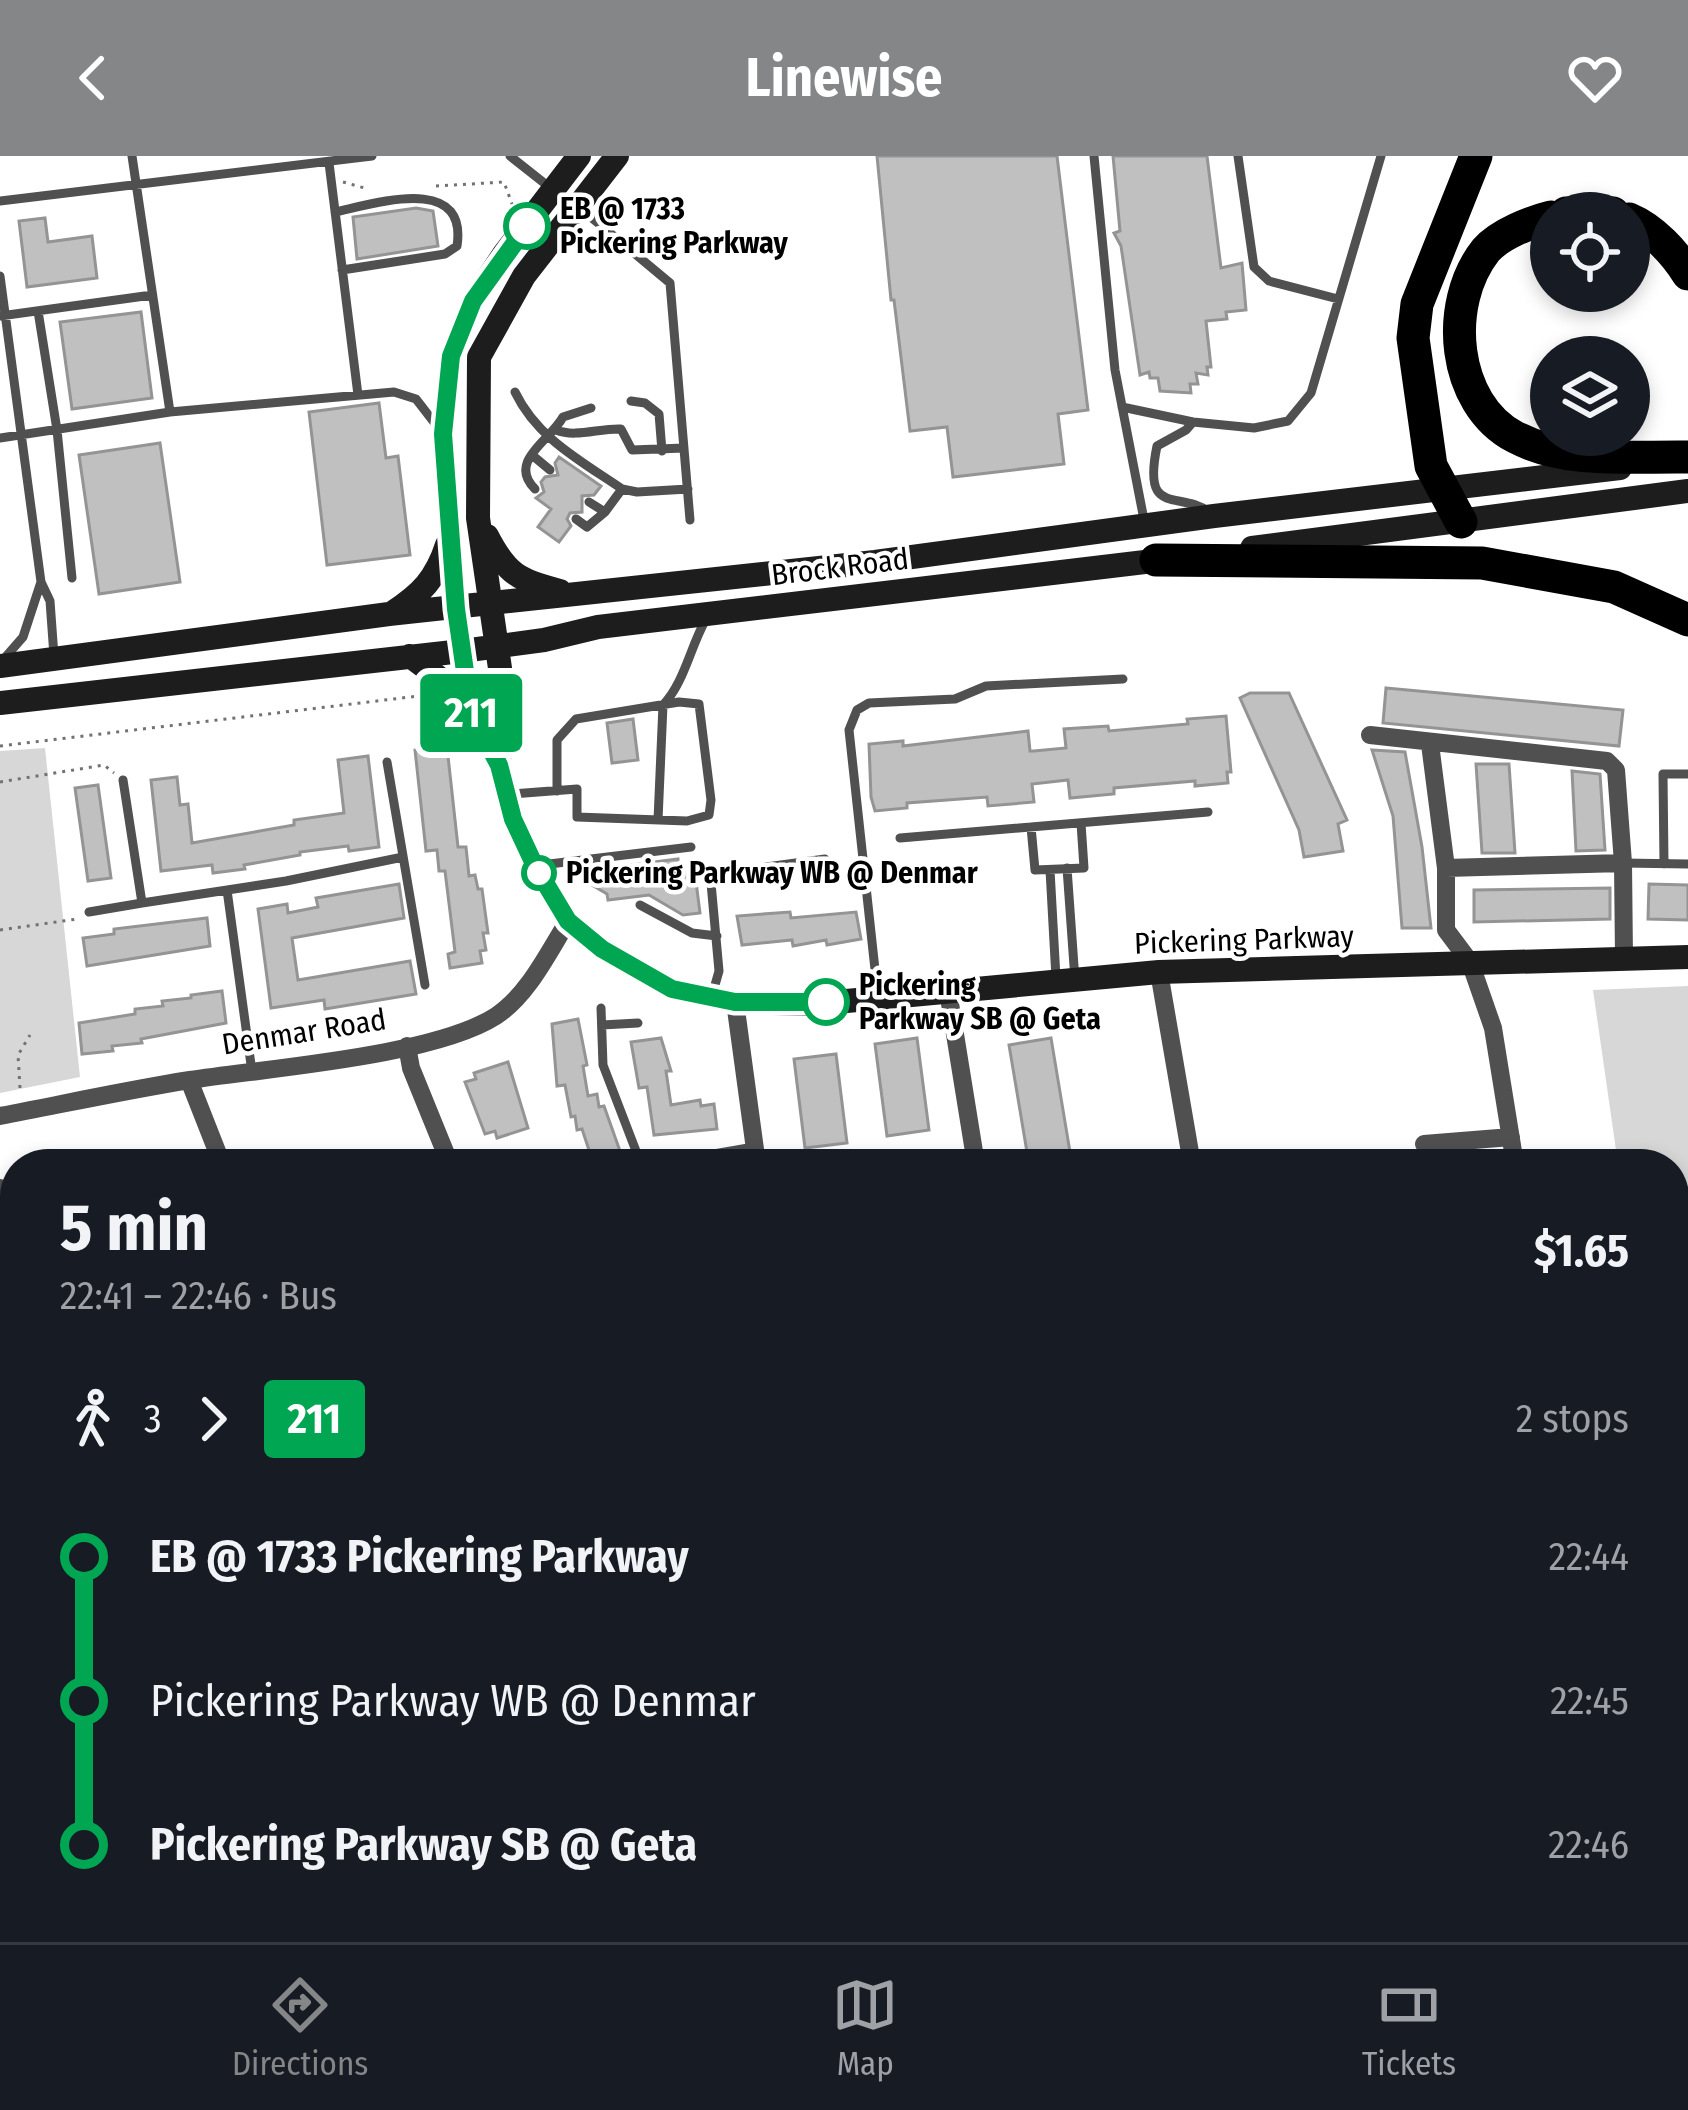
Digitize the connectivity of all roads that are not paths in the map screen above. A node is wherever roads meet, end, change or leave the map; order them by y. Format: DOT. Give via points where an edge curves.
graph roads {
  1 [pos="132,156"];
  2 [pos="372,156"];
  3 [pos="510,156"];
  4 [pos="579,156"];
  5 [pos="616,156"];
  6 [pos="1094,156"];
  7 [pos="1238,156"];
  8 [pos="1381,156"];
  9 [pos="1476,156"];
  10 [pos="328,163"];
  11 [pos="135,185"];
  12 [pos="554,190"];
  13 [pos="0,201"];
  14 [pos="577,206"];
  15 [pos="335,212"];
  16 [pos="1530,223"];
  17 [pos="1650,234"];
  18 [pos="342,270"];
  19 [pos="1688,274"];
  20 [pos="0,276"];
  21 [pos="152,295"];
  22 [pos="1338,299"];
  23 [pos="38,311"];
  24 [pos="3,316"];
  25 [pos="515,392"];
  26 [pos="358,395"];
  27 [pos="632,401"];
  28 [pos="1122,406"];
  29 [pos="591,408"];
  30 [pos="170,412"];
  31 [pos="1193,422"];
  32 [pos="57,430"];
  33 [pos="556,430"];
  34 [pos="443,434"];
  35 [pos="22,435"];
  36 [pos="545,436"];
  37 [pos="0,438"];
  38 [pos="683,448"];
  39 [pos="662,451"];
  40 [pos="532,454"];
  41 [pos="1688,458"];
  42 [pos="550,470"];
  43 [pos="536,489"];
  44 [pos="622,489"];
  45 [pos="688,489"];
  46 [pos="1688,491"];
  47 [pos="1444,492"];
  48 [pos="589,502"];
  49 [pos="604,512"];
  50 [pos="1214,516"];
  51 [pos="478,518"];
  52 [pos="576,519"];
  53 [pos="690,520"];
  54 [pos="1461,522"];
  55 [pos="1146,527"];
  56 [pos="450,537"];
  57 [pos="1156,560"];
  58 [pos="72,578"];
  59 [pos="41,582"];
  60 [pos="574,594"];
  61 [pos="493,606"];
  62 [pos="456,609"];
  63 [pos="389,614"];
  64 [pos="709,614"];
  65 [pos="1688,620"];
  66 [pos="479,649"];
  67 [pos="410,656"];
  68 [pos="55,661"];
  69 [pos="0,665"];
  70 [pos="1123,679"];
  71 [pos="58,697"];
  72 [pos="0,703"];
  73 [pos="663,704"];
  74 [pos="471,713"];
  75 [pos="1370,734"];
  76 [pos="1430,744"];
  77 [pos="500,754"];
  78 [pos="387,762"];
  79 [pos="1688,774"];
  80 [pos="123,779"];
  81 [pos="557,790"];
  82 [pos="506,794"];
  83 [pos="1208,812"];
  84 [pos="658,820"];
  85 [pos="1081,823"];
  86 [pos="1031,827"];
  87 [pos="900,838"];
  88 [pos="691,848"];
  89 [pos="403,857"];
  90 [pos="825,859"];
  91 [pos="1623,863"];
  92 [pos="1664,864"];
  93 [pos="1688,864"];
  94 [pos="535,866"];
  95 [pos="1066,868"];
  96 [pos="1446,868"];
  97 [pos="1050,870"];
  98 [pos="227,890"];
  99 [pos="142,903"];
  100 [pos="640,905"];
  101 [pos="89,912"];
  102 [pos="568,921"];
  103 [pos="717,936"];
  104 [pos="1688,957"];
  105 [pos="1624,958"];
  106 [pos="1470,962"];
  107 [pos="1159,973"];
  108 [pos="1066,981"];
  109 [pos="425,985"];
  110 [pos="948,991"];
  111 [pos="878,998"];
  112 [pos="724,1000"];
  113 [pos="601,1008"];
  114 [pos="638,1023"];
  115 [pos="602,1025"];
  116 [pos="407,1046"];
  117 [pos="252,1072"];
  118 [pos="189,1080"];
  119 [pos="0,1116"];
  120 [pos="1511,1136"];
  121 [pos="1424,1144"];
  122 [pos="216,1149"];
  123 [pos="444,1149"];
  124 [pos="635,1149"];
  125 [pos="755,1149"];
  126 [pos="974,1149"];
  127 [pos="1189,1149"];
  128 [pos="1513,1149"];
  1 -- 11 [label="lane"];
  2 -- 10 [label="lane"];
  3 -- 12 [label="lane"];
  4 -- 12 [label="main road, Pickering Parkway"];
  5 -- 14 [label="main road, Pickering Parkway"];
  6 -- 28 [label="lane"];
  7 -- 22 [label="lane" via="1254,267 1269,281"];
  8 -- 22 [label="lane"];
  9 -- 47 [label="highway" via="1417,304 1413,338 1431,466"];
  10 -- 11 [label="lane"];
  10 -- 15 [label="lane"];
  11 -- 13 [label="lane"];
  11 -- 21 [label="lane"];
  12 -- 14 [label="street"];
  12 -- 34 [label="main road, Pickering Parkway" via="473,301 451,356"];
  14 -- 38 [label="lane" via="670,284"];
  14 -- 51 [label="main road, Pickering Parkway" via="524,276 479,357"];
  15 -- 18 [label="lane"];
  15 -- 18 [label="lane" via="426,197 455,212 459,234 445,254"];
  16 -- 41 [label="highway" via="1488,248 1466,286 1462,362 1491,421 1533,445 1574,455"];
  17 -- 19 [label="highway"];
  18 -- 26 [label="lane"];
  20 -- 24 [label="lane"];
  21 -- 23 [label="lane"];
  21 -- 30 [label="lane"];
  22 -- 31 [label="lane" via="1311,394 1288,421 1255,428"];
  23 -- 24 [label="lane"];
  23 -- 32 [label="lane"];
  24 -- 35 [label="lane"];
  25 -- 36 [label="lane"];
  26 -- 30 [label="lane"];
  26 -- 34 [label="lane" via="416,399"];
  27 -- 39 [label="lane" via="659,414"];
  28 -- 31 [label="lane"];
  28 -- 55 [label="lane"];
  29 -- 33 [label="lane" via="562,417"];
  30 -- 32 [label="lane"];
  31 -- 50 [label="lane" via="1156,446 1152,469 1170,502"];
  32 -- 35 [label="lane"];
  32 -- 58 [label="lane"];
  33 -- 36 [label="lane"];
  33 -- 39 [label="lane" via="570,436 621,429 632,450"];
  34 -- 56 [label="main road, Pickering Parkway"];
  35 -- 37 [label="lane"];
  35 -- 59 [label="lane"];
  36 -- 40 [label="lane"];
  36 -- 44 [label="lane"];
  38 -- 39 [label="lane"];
  38 -- 45 [label="lane"];
  40 -- 42 [label="lane"];
  40 -- 43 [label="lane" via="525,479"];
  41 -- 47 [label="main road, Brock Road"];
  44 -- 45 [label="lane"];
  44 -- 49 [label="lane"];
  45 -- 53 [label="lane"];
  46 -- 54 [label="main road, Brock Road"];
  47 -- 50 [label="main road, Brock Road"];
  47 -- 54 [label="highway"];
  48 -- 49 [label="lane"];
  49 -- 52 [label="lane" via="587,527"];
  50 -- 55 [label="main road, Brock Road"];
  51 -- 60 [label="main road" via="502,564 524,581"];
  51 -- 61 [label="main road, Pickering Parkway"];
  54 -- 57 [label="main road, Brock Road"];
  55 -- 60 [label="main road, Brock Road"];
  56 -- 62 [label="main road, Pickering Parkway"];
  56 -- 63 [label="main road" via="438,572"];
  57 -- 64 [label="main road, Brock Road"];
  57 -- 65 [label="highway" via="1482,563 1615,587"];
  59 -- 68 [label="lane"];
  59 -- 69 [label="lane" via="23,637"];
  60 -- 61 [label="main road, Brock Road"];
  61 -- 62 [label="main road, Brock Road"];
  61 -- 66 [label="main road, Pickering Parkway"];
  62 -- 63 [label="main road, Brock Road"];
  62 -- 66 [label="main road, Pickering Parkway"];
  63 -- 68 [label="main road, Brock Road"];
  64 -- 66 [label="main road, Brock Road"];
  64 -- 73 [label="lane" via="676,692"];
  66 -- 67 [label="main road, Brock Road"];
  66 -- 74 [label="main road, Pickering Parkway"];
  66 -- 77 [label="main road, Pickering Parkway" via="503,712"];
  67 -- 71 [label="main road, Brock Road"];
  67 -- 74 [label="main road"];
  68 -- 69 [label="main road, Brock Road"];
  68 -- 71 [label="main road"];
  70 -- 111 [label="lane" via="986,686 955,699 857,710 849,730"];
  71 -- 72 [label="main road, Brock Road"];
  73 -- 81 [label="lane" via="577,719 557,740"];
  73 -- 84 [label="lane"];
  73 -- 84 [label="lane" via="699,704 711,800 709,814"];
  74 -- 77 [label="main road, Pickering Parkway"];
  75 -- 76 [label="street"];
  76 -- 91 [label="street" via="1607,761 1616,770"];
  76 -- 96 [label="street"];
  77 -- 82 [label="main road, Pickering Parkway"];
  78 -- 89 [label="lane"];
  79 -- 92 [label="lane" via="1663,774"];
  80 -- 99 [label="lane"];
  81 -- 82 [label="lane"];
  81 -- 84 [label="lane" via="577,789 577,817"];
  82 -- 94 [label="main road, Pickering Parkway"];
  83 -- 85 [label="lane"];
  85 -- 86 [label="lane"];
  85 -- 95 [label="lane" via="1084,868"];
  86 -- 87 [label="lane"];
  86 -- 97 [label="lane" via="1035,870"];
  88 -- 94 [label="lane"];
  89 -- 98 [label="lane"];
  89 -- 109 [label="lane"];
  90 -- 103 [label="lane" via="715,874"];
  91 -- 92 [label="lane"];
  91 -- 96 [label="street"];
  91 -- 105 [label="street"];
  92 -- 93 [label="lane"];
  94 -- 102 [label="main road, Pickering Parkway"];
  95 -- 97 [label="lane"];
  95 -- 108 [label="lane"];
  96 -- 106 [label="street" via="1446,930"];
  97 -- 108 [label="lane"];
  98 -- 99 [label="lane"];
  98 -- 117 [label="lane"];
  99 -- 101 [label="lane"];
  100 -- 103 [label="lane" via="692,933"];
  102 -- 112 [label="main road, Pickering Parkway" via="672,989"];
  102 -- 116 [label="street, Denmar Road" via="530,982 497,1016"];
  103 -- 112 [label="lane"];
  104 -- 105 [label="main road, Pickering Parkway"];
  105 -- 106 [label="main road, Pickering Parkway"];
  106 -- 107 [label="main road, Pickering Parkway"];
  106 -- 120 [label="street" via="1493,1028"];
  107 -- 108 [label="main road, Pickering Parkway"];
  107 -- 127 [label="street"];
  108 -- 110 [label="main road, Pickering Parkway"];
  110 -- 111 [label="main road, Pickering Parkway"];
  110 -- 126 [label="street"];
  111 -- 112 [label="main road, Pickering Parkway"];
  112 -- 125 [label="street"];
  113 -- 115 [label="lane"];
  114 -- 115 [label="lane"];
  115 -- 124 [label="lane" via="603,1065"];
  116 -- 117 [label="street, Denmar Road"];
  116 -- 123 [label="street"];
  117 -- 118 [label="street, Denmar Road"];
  118 -- 119 [label="street, Denmar Road"];
  118 -- 122 [label="street"];
  120 -- 121 [label="street"];
  120 -- 128 [label="street"];
}
